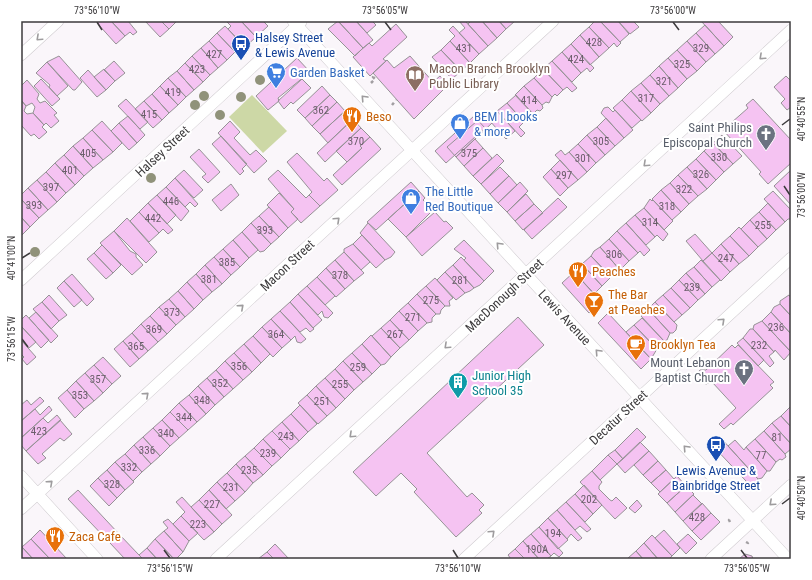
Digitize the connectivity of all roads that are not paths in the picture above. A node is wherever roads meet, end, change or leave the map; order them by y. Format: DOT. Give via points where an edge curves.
graph roads {
  1 [pos="58,21"];
  2 [pos="553,21"];
  3 [pos="297,22"];
  4 [pos="791,30"];
  5 [pos="21,55"];
  6 [pos="412,151"];
  7 [pos="791,258"];
  8 [pos="526,274"];
  9 [pos="21,280"];
  10 [pos="639,397"];
  11 [pos="21,476"];
  12 [pos="791,485"];
  13 [pos="38,494"];
  14 [pos="21,509"];
  15 [pos="752,521"];
  16 [pos="97,559"];
  17 [pos="216,559"];
  18 [pos="464,559"];
  19 [pos="711,559"];
  20 [pos="788,559"];
  1 -- 5 [label="street, one-way"];
  2 -- 6 [label="street, Macon Street"];
  6 -- 3 [label="street, Lewis Avenue, one-way"];
  3 -- 9 [label="street, Halsey Street"];
  4 -- 8 [label="street, MacDonough Street, one-way"];
  8 -- 6 [label="street, Lewis Avenue, one-way"];
  13 -- 6 [label="street, Macon Street, one-way"];
  10 -- 7 [label="street, Decatur Street, one-way"];
  10 -- 8 [label="street, Lewis Avenue, one-way"];
  8 -- 17 [label="street, MacDonough Street, one-way"];
  15 -- 10 [label="street, Lewis Avenue, one-way"];
  18 -- 10 [label="street, Decatur Street, one-way"];
  11 -- 13 [label="street"];
  12 -- 15 [label="street, one-way"];
  13 -- 14 [label="street, Macon Street"];
  13 -- 16 [label="street"];
  15 -- 19 [label="street"];
  15 -- 20 [label="street, Lewis Avenue"];
}
